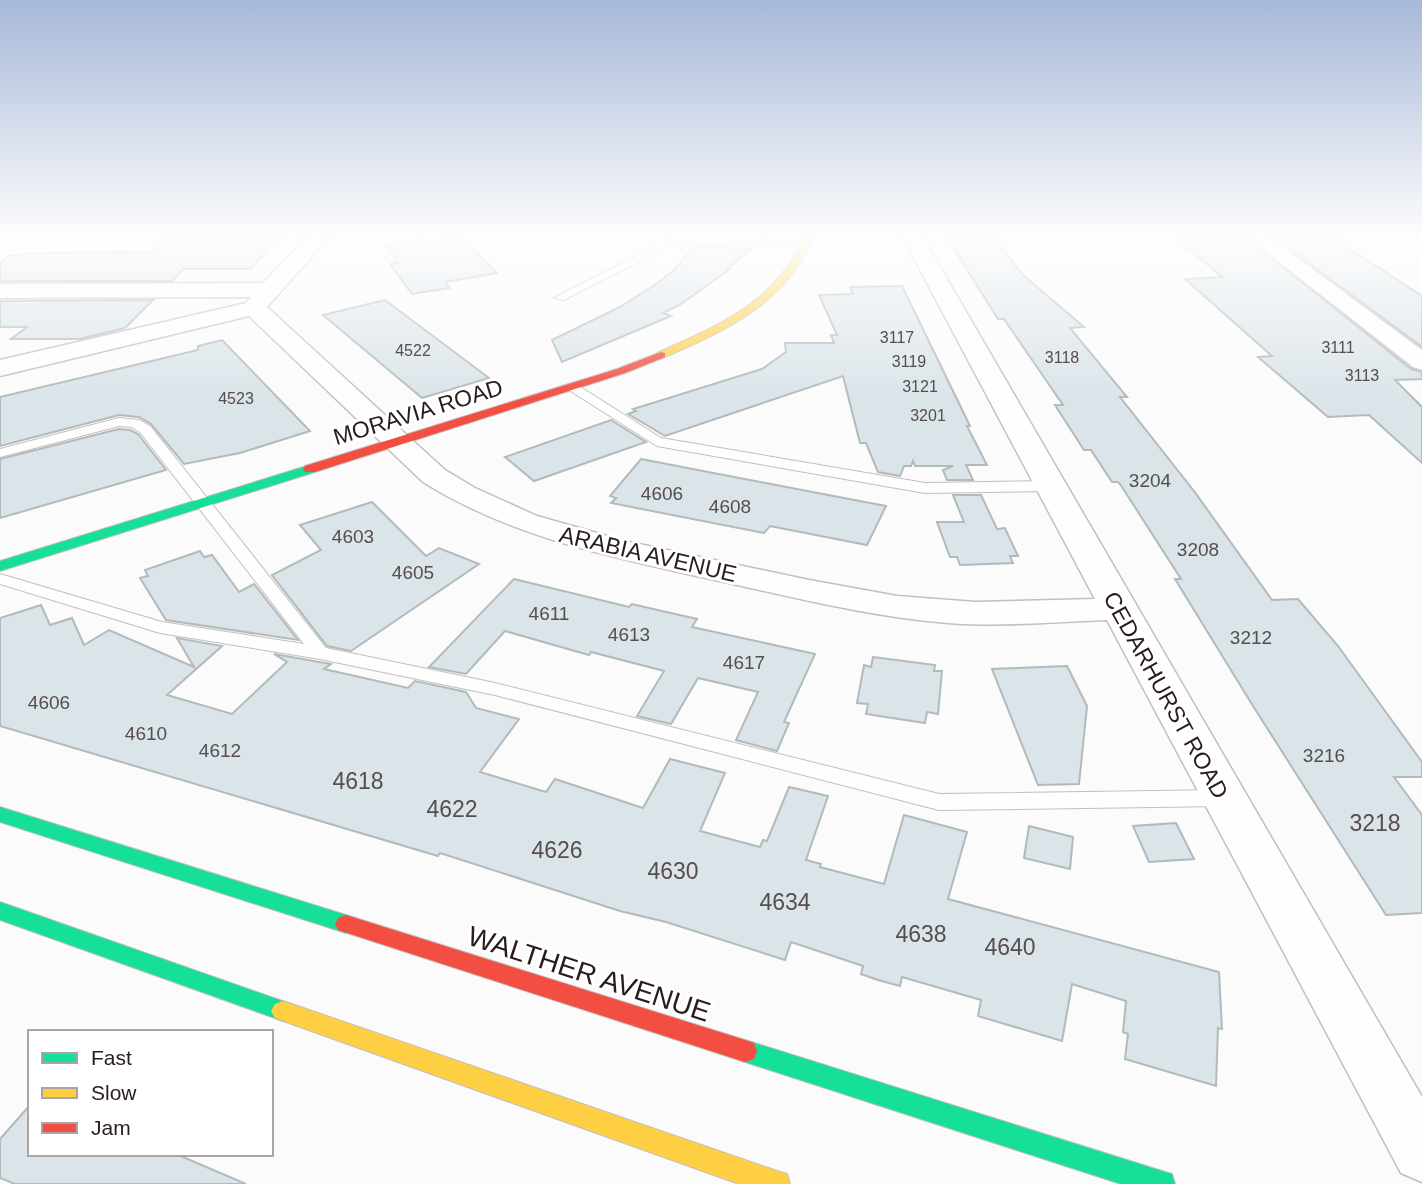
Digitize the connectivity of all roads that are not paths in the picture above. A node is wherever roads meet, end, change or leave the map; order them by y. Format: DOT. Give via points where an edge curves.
graph roads {
  1 [pos="8,291"];
  2 [pos="269,291"];
  3 [pos="573,291"];
  4 [pos="770,291"];
  5 [pos="942,291"];
  6 [pos="1329,291"];
  7 [pos="560,298"];
  8 [pos="262,299"];
  9 [pos="1422,362"];
  10 [pos="0,368"];
  11 [pos="574,387"];
  12 [pos="397,442"];
  13 [pos="0,453"];
  14 [pos="1050,486"];
  15 [pos="204,502"];
  16 [pos="0,566"];
  17 [pos="0,579"];
  18 [pos="1118,609"];
  19 [pos="320,653"];
  20 [pos="1223,798"];
  21 [pos="0,814"];
  22 [pos="0,911"];
  23 [pos="1422,1153"];
  24 [pos="777,1184"];
  25 [pos="1162,1184"];
  1 -- 8 [label="street"];
  2 -- 8 [label="street"];
  3 -- 7 [label="lane"];
  4 -- 11 [label="main road, MORAVIA ROAD" via="728,321 660,355"];
  5 -- 14 [label="street, CEDARHURST ROAD"];
  6 -- 9 [label="street"];
  8 -- 10 [label="street"];
  8 -- 12 [label="street, ARABIA AVENUE"];
  11 -- 12 [label="main road, MORAVIA ROAD"];
  11 -- 14 [label="lane" via="657,442 925,488"];
  12 -- 15 [label="main road, MORAVIA ROAD"];
  12 -- 18 [label="street, ARABIA AVENUE" via="464,497 541,530 590,543 929,611 992,614"];
  13 -- 15 [label="lane" via="96,427 134,423 154,438"];
  14 -- 18 [label="street, CEDARHURST ROAD"];
  15 -- 16 [label="main road, MORAVIA ROAD"];
  15 -- 19 [label="lane"];
  17 -- 19 [label="lane" via="160,627"];
  18 -- 20 [label="street, CEDARHURST ROAD"];
  19 -- 20 [label="lane" via="495,689 939,803"];
  20 -- 23 [label="street, CEDARHURST ROAD"];
  21 -- 25 [label="main road, WALTHER AVENUE"];
  22 -- 24 [label="main road"];
}
